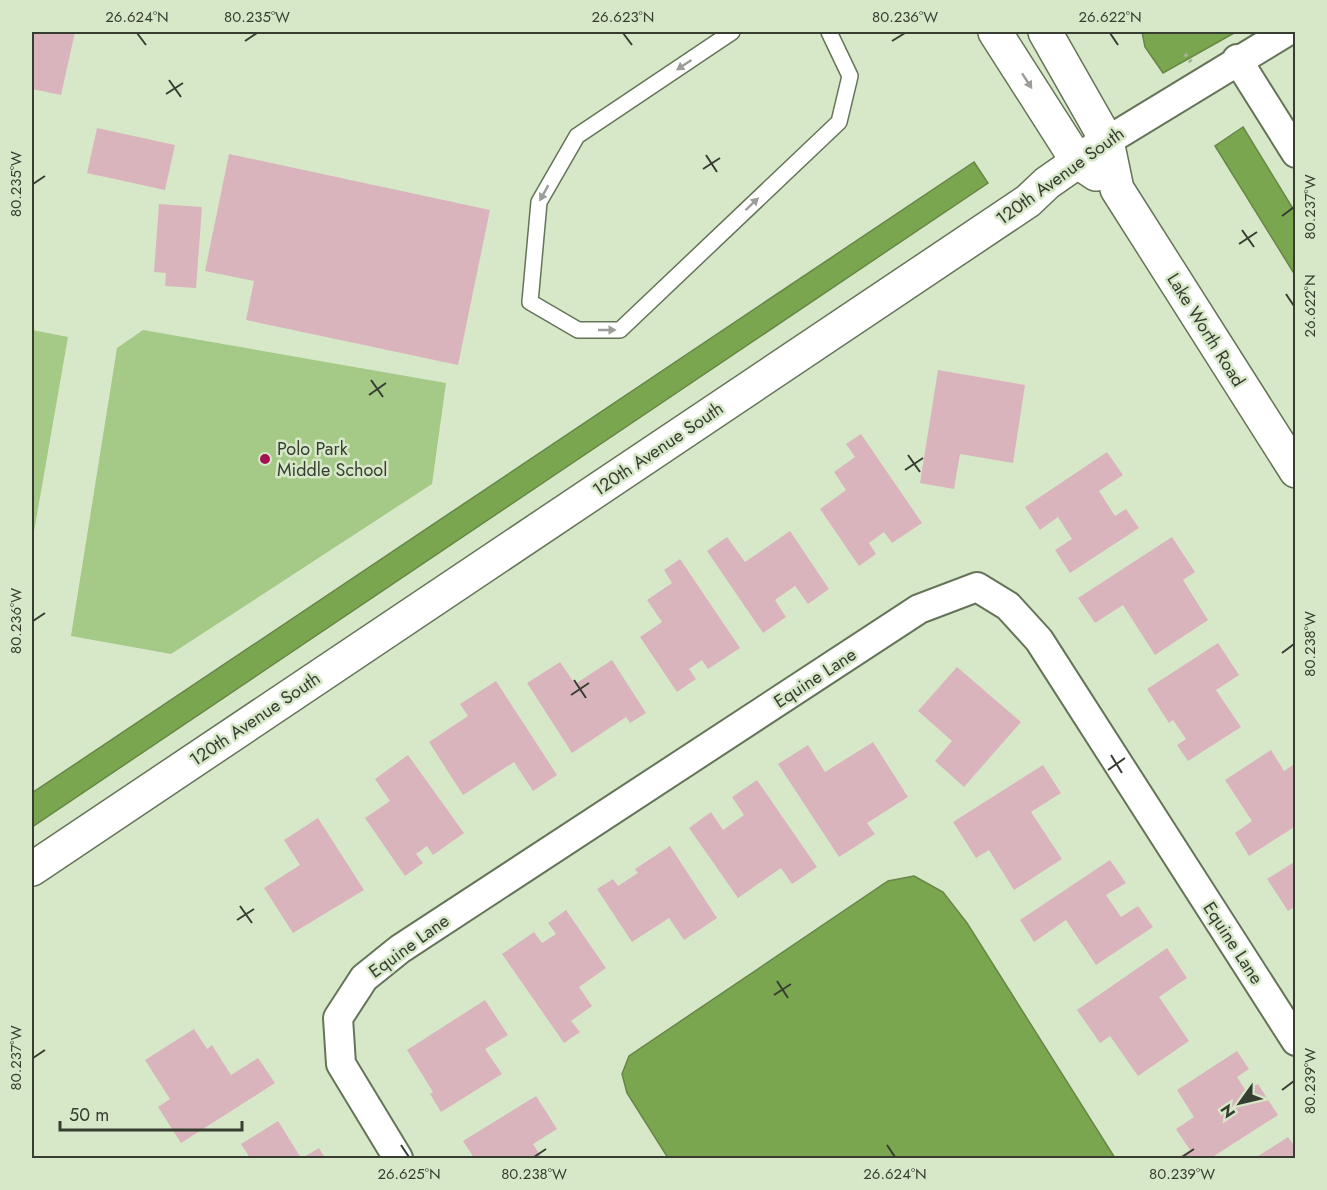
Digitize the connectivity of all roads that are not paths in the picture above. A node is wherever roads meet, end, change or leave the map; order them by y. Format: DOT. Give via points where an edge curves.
graph roads {
  1 [pos="732,32"];
  2 [pos="829,32"];
  3 [pos="995,32"];
  4 [pos="1045,32"];
  5 [pos="1286,32"];
  6 [pos="1237,59"];
  7 [pos="1107,141"];
  8 [pos="1296,153"];
  9 [pos="1078,162"];
  10 [pos="1117,189"];
  11 [pos="1296,471"];
  12 [pos="32,869"];
  13 [pos="1296,1041"];
  14 [pos="398,1158"];
  1 -- 2 [label="lane, one-way" via="577,136 539,202 530,302 578,330 620,330 839,122 850,76"];
  3 -- 9 [label="street, Lake Worth Road, one-way"];
  4 -- 7 [label="street, Lake Worth Road"];
  5 -- 6 [label="street, 120th Avenue South"];
  6 -- 7 [label="street, 120th Avenue South"];
  6 -- 8 [label="street"];
  7 -- 9 [label="street, 120th Avenue South"];
  7 -- 10 [label="street, Lake Worth Road"];
  9 -- 10 [label="street, Lake Worth Road"];
  9 -- 12 [label="street, 120th Avenue South" via="1028,201"];
  10 -- 11 [label="street, Lake Worth Road"];
  13 -- 14 [label="street, Equine Lane" via="1040,640 1008,606 977,586 919,609 399,949 364,978 338,1018 341,1064"];
}
